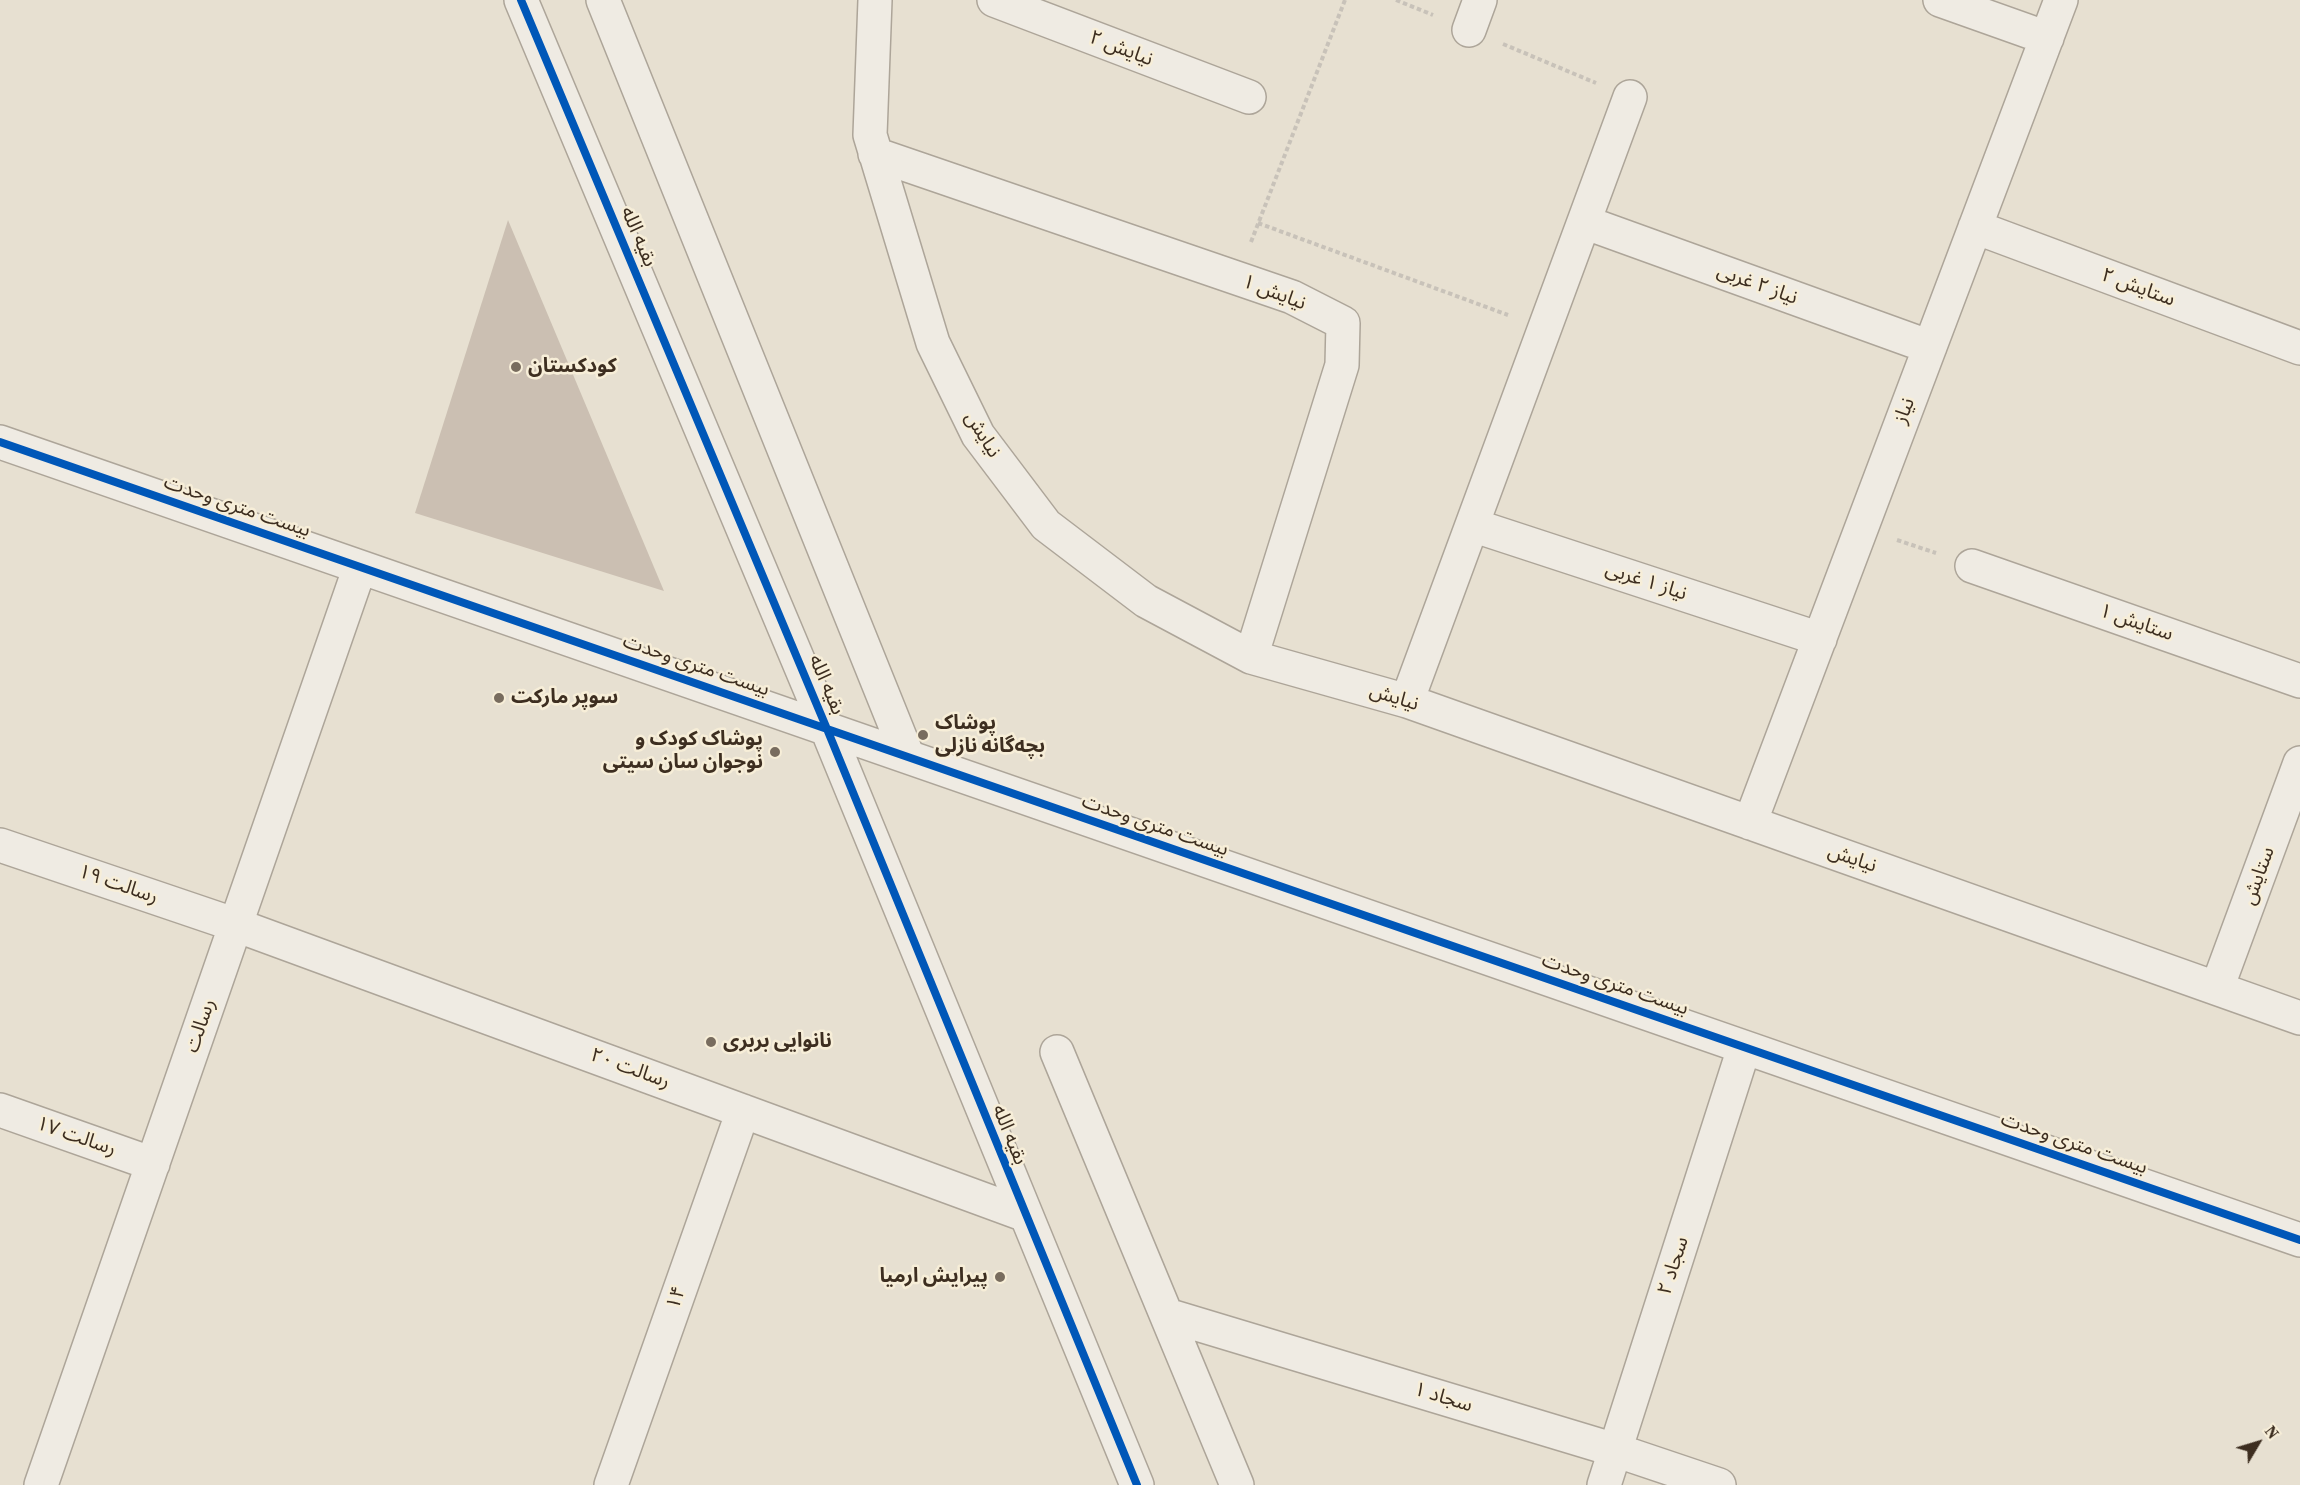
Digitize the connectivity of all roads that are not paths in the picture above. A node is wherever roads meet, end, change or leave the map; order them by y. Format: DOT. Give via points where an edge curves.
graph roads {
  1 [pos="520,0"];
  2 [pos="603,0"];
  3 [pos="875,0"];
  4 [pos="994,0"];
  5 [pos="1480,0"];
  6 [pos="1940,0"];
  7 [pos="2061,0"];
  8 [pos="1468,30"];
  9 [pos="2047,38"];
  10 [pos="1630,97"];
  11 [pos="1249,98"];
  12 [pos="875,154"];
  13 [pos="1584,222"];
  14 [pos="1976,227"];
  15 [pos="1930,347"];
  16 [pos="2300,348"];
  17 [pos="0,442"];
  18 [pos="1472,525"];
  19 [pos="1972,566"];
  20 [pos="360,567"];
  21 [pos="1820,639"];
  22 [pos="1251,657"];
  23 [pos="2300,681"];
  24 [pos="1407,701"];
  25 [pos="827,729"];
  26 [pos="908,757"];
  27 [pos="2300,763"];
  28 [pos="1750,823"];
  29 [pos="0,845"];
  30 [pos="236,925"];
  31 [pos="2217,988"];
  32 [pos="2300,1018"];
  33 [pos="1744,1048"];
  34 [pos="1057,1052"];
  35 [pos="0,1110"];
  36 [pos="743,1111"];
  37 [pos="153,1164"];
  38 [pos="1023,1214"];
  39 [pos="2300,1240"];
  40 [pos="1167,1315"];
  41 [pos="1615,1450"];
  42 [pos="41,1485"];
  43 [pos="611,1485"];
  44 [pos="1137,1485"];
  45 [pos="1237,1485"];
  46 [pos="1604,1485"];
  47 [pos="1719,1485"];
  1 -- 25 [label="street, بقیه الله"];
  2 -- 26 [label="street"];
  3 -- 12 [label="street, نیایش" via="870,135"];
  4 -- 11 [label="street, نیایش ۲"];
  5 -- 8 [label="street"];
  6 -- 9 [label="street"];
  7 -- 9 [label="street, نیاز"];
  9 -- 14 [label="street, نیاز"];
  10 -- 13 [label="street"];
  12 -- 22 [label="street, نیایش" via="933,343 978,435 1046,525 1146,601"];
  12 -- 22 [label="street, نیایش ۱" via="1292,297 1343,324 1342,365"];
  13 -- 15 [label="street, نیاز ۲ غربی"];
  13 -- 18 [label="street"];
  14 -- 15 [label="street, نیاز"];
  14 -- 16 [label="street, ستایش ۲"];
  15 -- 21 [label="street, نیاز"];
  17 -- 20 [label="street, بیست متری وحدت"];
  18 -- 21 [label="street, نیاز ۱ غربی"];
  18 -- 24 [label="street"];
  19 -- 23 [label="street, ستایش ۱"];
  20 -- 25 [label="street, بیست متری وحدت"];
  20 -- 30 [label="street, رسالت"];
  21 -- 28 [label="street, نیاز"];
  22 -- 24 [label="street, نیایش"];
  24 -- 28 [label="street, نیایش"];
  25 -- 26 [label="street, بیست متری وحدت"];
  25 -- 38 [label="street, بقیه الله"];
  26 -- 33 [label="street, بیست متری وحدت"];
  27 -- 31 [label="street, ستایش"];
  28 -- 31 [label="street, نیایش"];
  29 -- 30 [label="street, رسالت ۱۹"];
  30 -- 36 [label="street, رسالت ۲۰"];
  30 -- 37 [label="street, رسالت"];
  31 -- 32 [label="street, نیایش"];
  33 -- 39 [label="street, بیست متری وحدت"];
  33 -- 41 [label="street, سجاد ۲"];
  34 -- 40 [label="street"];
  35 -- 37 [label="street, رسالت ۱۷"];
  36 -- 38 [label="street, رسالت ۲۰"];
  36 -- 43 [label="street, ۱۴"];
  37 -- 42 [label="street, رسالت"];
  38 -- 44 [label="street, بقیه الله"];
  40 -- 41 [label="street, سجاد ۱"];
  40 -- 45 [label="street"];
  41 -- 46 [label="street, سجاد ۲"];
  41 -- 47 [label="street, سجاد ۱"];
}
